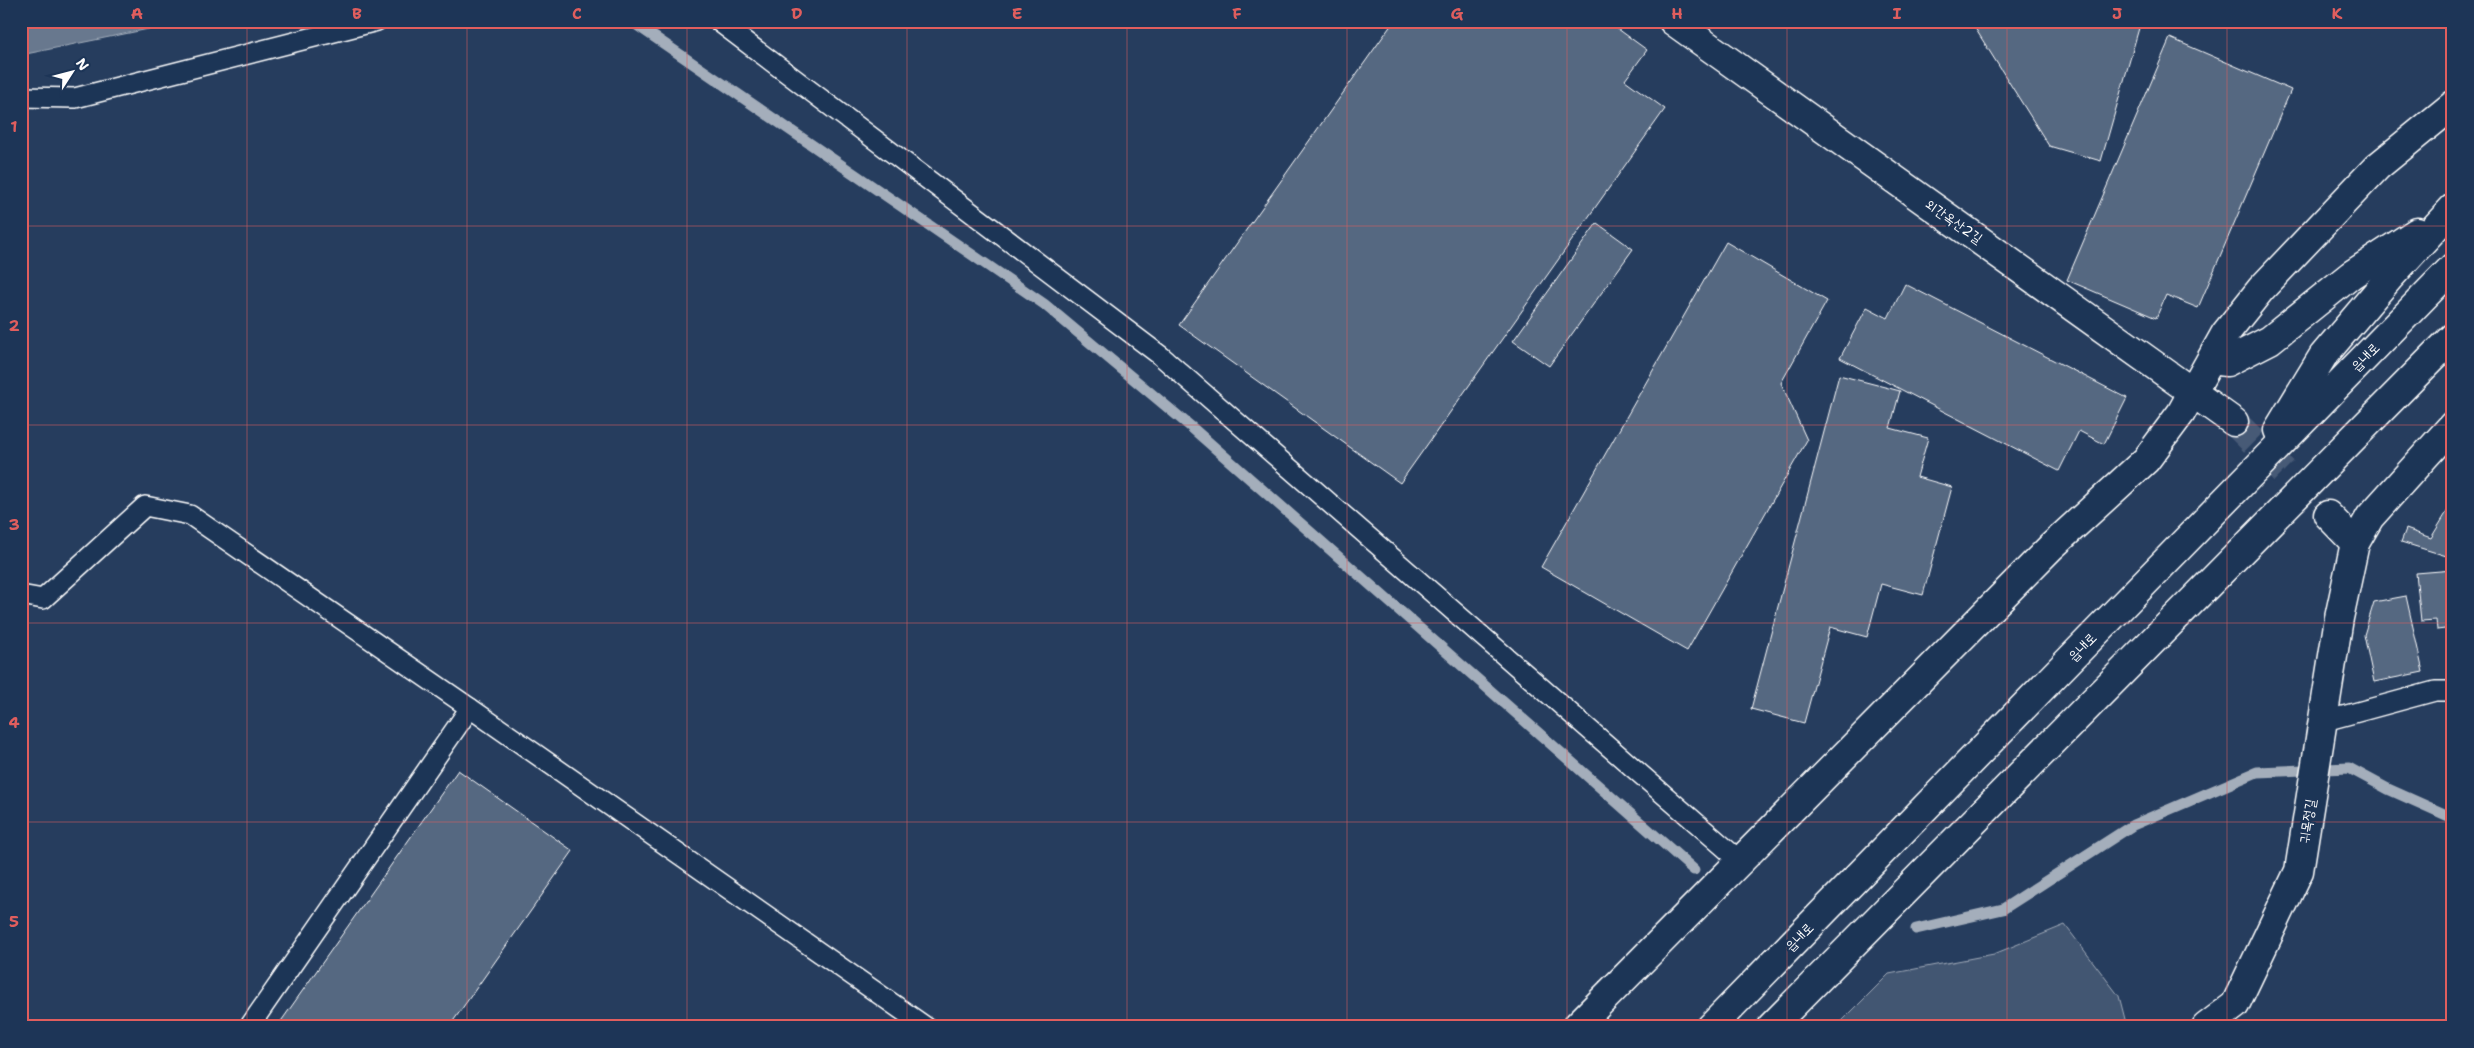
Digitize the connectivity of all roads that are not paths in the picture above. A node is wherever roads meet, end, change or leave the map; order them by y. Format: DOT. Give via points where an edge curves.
graph roads {
  1 [pos="377,21"];
  2 [pos="718,21"];
  3 [pos="1673,21"];
  4 [pos="21,97"];
  5 [pos="2453,105"];
  6 [pos="2449,211"];
  7 [pos="2453,267"];
  8 [pos="2453,337"];
  9 [pos="2210,360"];
  10 [pos="2194,391"];
  11 [pos="2234,422"];
  12 [pos="2453,424"];
  13 [pos="2255,469"];
  14 [pos="2328,515"];
  15 [pos="2355,543"];
  16 [pos="21,595"];
  17 [pos="2453,692"];
  18 [pos="470,708"];
  19 [pos="2321,722"];
  20 [pos="1740,861"];
  21 [pos="249,1027"];
  22 [pos="926,1027"];
  23 [pos="1576,1027"];
  24 [pos="1711,1027"];
  25 [pos="1772,1027"];
  26 [pos="2206,1027"];
  1 -- 4 [label="lane" via="75,98"];
  2 -- 20 [label="lane" via="1161,356"];
  3 -- 10 [label="street, 외간옥산2길"];
  5 -- 9 [label="street" via="2376,168 2306,240 2261,288 2225,334"];
  6 -- 9 [label="street" via="2354,273 2270,340 2227,362"];
  6 -- 13 [label="street" via="2323,356"];
  7 -- 13 [label="street, 읍내로"];
  8 -- 25 [label="street"];
  9 -- 10 [label="street"];
  10 -- 11 [label="street, 외간옥산2길"];
  10 -- 20 [label="street" via="2146,460 2051,547"];
  12 -- 15 [label="street, 귀목정길" via="2370,517"];
  13 -- 24 [label="street, 읍내로"];
  14 -- 15 [label="street"];
  15 -- 19 [label="street, 귀목정길"];
  16 -- 18 [label="lane" via="43,599 145,506 190,515"];
  17 -- 19 [label="lane" via="2435,691"];
  18 -- 21 [label="lane"];
  18 -- 22 [label="lane"];
  19 -- 26 [label="street, 귀목정길" via="2299,871 2235,1005"];
  20 -- 23 [label="street"];
}
